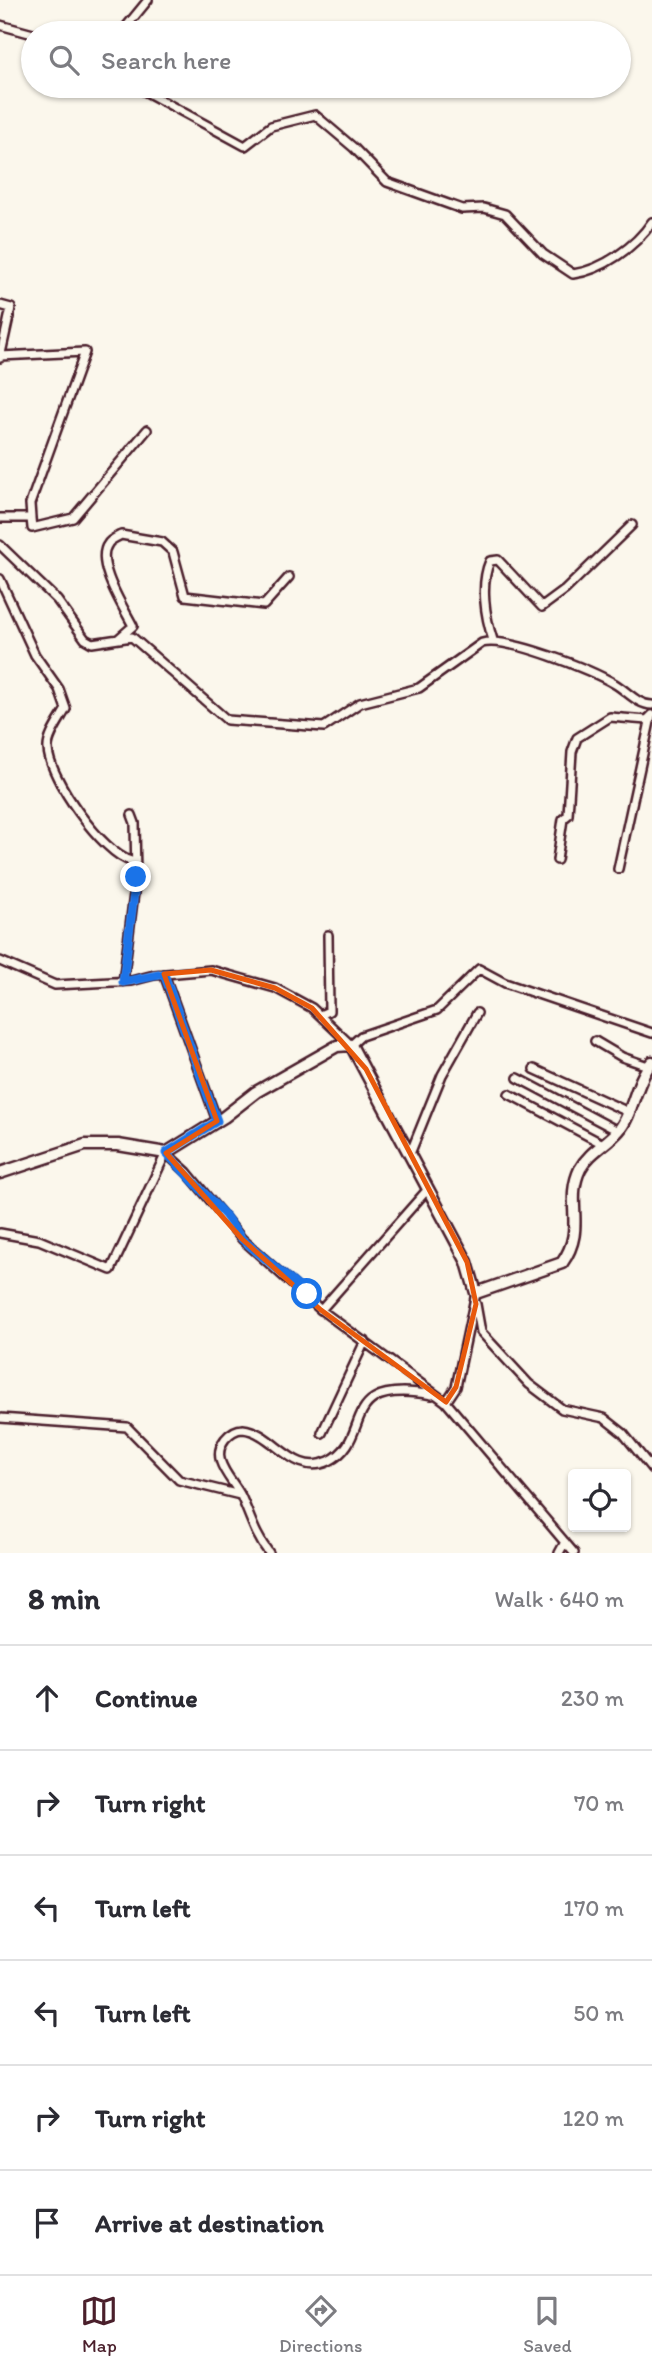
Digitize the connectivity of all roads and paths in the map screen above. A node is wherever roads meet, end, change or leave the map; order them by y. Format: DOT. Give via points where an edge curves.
graph roads {
  1 [pos="148,0"];
  2 [pos="131,21"];
  3 [pos="0,25"];
  4 [pos="21,31"];
  5 [pos="157,98"];
  6 [pos="652,222"];
  7 [pos="0,305"];
  8 [pos="0,357"];
  9 [pos="147,430"];
  10 [pos="0,518"];
  11 [pos="31,518"];
  12 [pos="632,525"];
  13 [pos="0,545"];
  14 [pos="289,577"];
  15 [pos="0,579"];
  16 [pos="118,639"];
  17 [pos="493,640"];
  18 [pos="652,705"];
  19 [pos="651,716"];
  20 [pos="132,815"];
  21 [pos="557,860"];
  22 [pos="131,861"];
  23 [pos="618,869"];
  24 [pos="328,935"];
  25 [pos="0,961"];
  26 [pos="164,974"];
  27 [pos="123,982"];
  28 [pos="477,1013"];
  29 [pos="320,1015"];
  30 [pos="652,1032"];
  31 [pos="595,1041"];
  32 [pos="351,1045"];
  33 [pos="650,1064"];
  34 [pos="534,1069"];
  35 [pos="518,1078"];
  36 [pos="509,1094"];
  37 [pos="626,1111"];
  38 [pos="217,1121"];
  39 [pos="618,1131"];
  40 [pos="603,1144"];
  41 [pos="166,1153"];
  42 [pos="410,1154"];
  43 [pos="0,1172"];
  44 [pos="428,1189"];
  45 [pos="0,1233"];
  46 [pos="476,1293"];
  47 [pos="475,1304"];
  48 [pos="321,1310"];
  49 [pos="365,1341"];
  50 [pos="434,1396"];
  51 [pos="446,1402"];
  52 [pos="0,1418"];
  53 [pos="322,1433"];
  54 [pos="652,1469"];
  55 [pos="241,1495"];
  56 [pos="565,1542"];
  57 [pos="269,1553"];
  58 [pos="559,1553"];
  59 [pos="574,1553"];
  1 -- 2 [label="street"];
  3 -- 4 [label="street"];
  5 -- 6 [label="street" via="245,146 271,126 316,115 387,182 462,209 484,208 505,214 543,254 573,274 586,272 630,248"];
  7 -- 8 [label="street" via="10,308"];
  8 -- 11 [label="street" via="85,352 30,504"];
  9 -- 11 [label="street" via="73,518 32,528"];
  10 -- 11 [label="street"];
  12 -- 17 [label="street" via="542,607 498,559 490,561 485,574 485,615"];
  13 -- 16 [label="street" via="58,600 85,639 92,643"];
  14 -- 16 [label="street" via="264,606 185,596 173,552 162,542 121,535 108,543 103,556 109,579 133,626"];
  15 -- 22 [label="street" via="66,709 49,741 56,776 107,845"];
  16 -- 17 [label="street" via="132,637 143,644 227,720 324,727 360,703 419,688"];
  17 -- 18 [label="street" via="591,673"];
  19 -- 21 [label="street" via="647,720 610,717 577,738 568,815 563,818"];
  19 -- 23 [label="street"];
  20 -- 27 [label="street" via="136,877"];
  24 -- 29 [label="street" via="329,1011"];
  25 -- 27 [label="street" via="55,985"];
  26 -- 27 [label="street"];
  26 -- 29 [label="street" via="211,970 275,988"];
  26 -- 38 [label="street"];
  28 -- 42 [label="street" via="442,1075"];
  29 -- 32 [label="street"];
  30 -- 32 [label="street" via="505,984 479,969 437,1010 361,1036"];
  31 -- 33 [label="street" via="622,1057"];
  32 -- 38 [label="street" via="337,1046 256,1092"];
  32 -- 42 [label="street"];
  33 -- 37 [label="street"];
  34 -- 37 [label="street"];
  35 -- 39 [label="street"];
  36 -- 40 [label="street"];
  37 -- 39 [label="street"];
  38 -- 41 [label="street"];
  39 -- 40 [label="street"];
  40 -- 46 [label="street" via="581,1168 573,1200 576,1228 562,1263"];
  41 -- 43 [label="street" via="85,1145"];
  41 -- 45 [label="street" via="111,1269 39,1240"];
  41 -- 48 [label="street" via="242,1239"];
  42 -- 44 [label="street"];
  44 -- 46 [label="street" via="467,1262"];
  44 -- 48 [label="street"];
  46 -- 47 [label="street"];
  47 -- 51 [label="street" via="456,1387"];
  47 -- 54 [label="street" via="481,1332 529,1384 562,1409 604,1418 623,1433"];
  48 -- 49 [label="street"];
  49 -- 50 [label="street"];
  49 -- 53 [label="street"];
  50 -- 51 [label="street"];
  50 -- 55 [label="street" via="392,1391 372,1401 361,1410 345,1447 322,1464 289,1457 254,1432 232,1432 220,1455 223,1469"];
  51 -- 56 [label="street"];
  52 -- 55 [label="street" via="127,1427 179,1480"];
  55 -- 57 [label="street" via="248,1518"];
  56 -- 58 [label="street"];
  56 -- 59 [label="street"];
}
